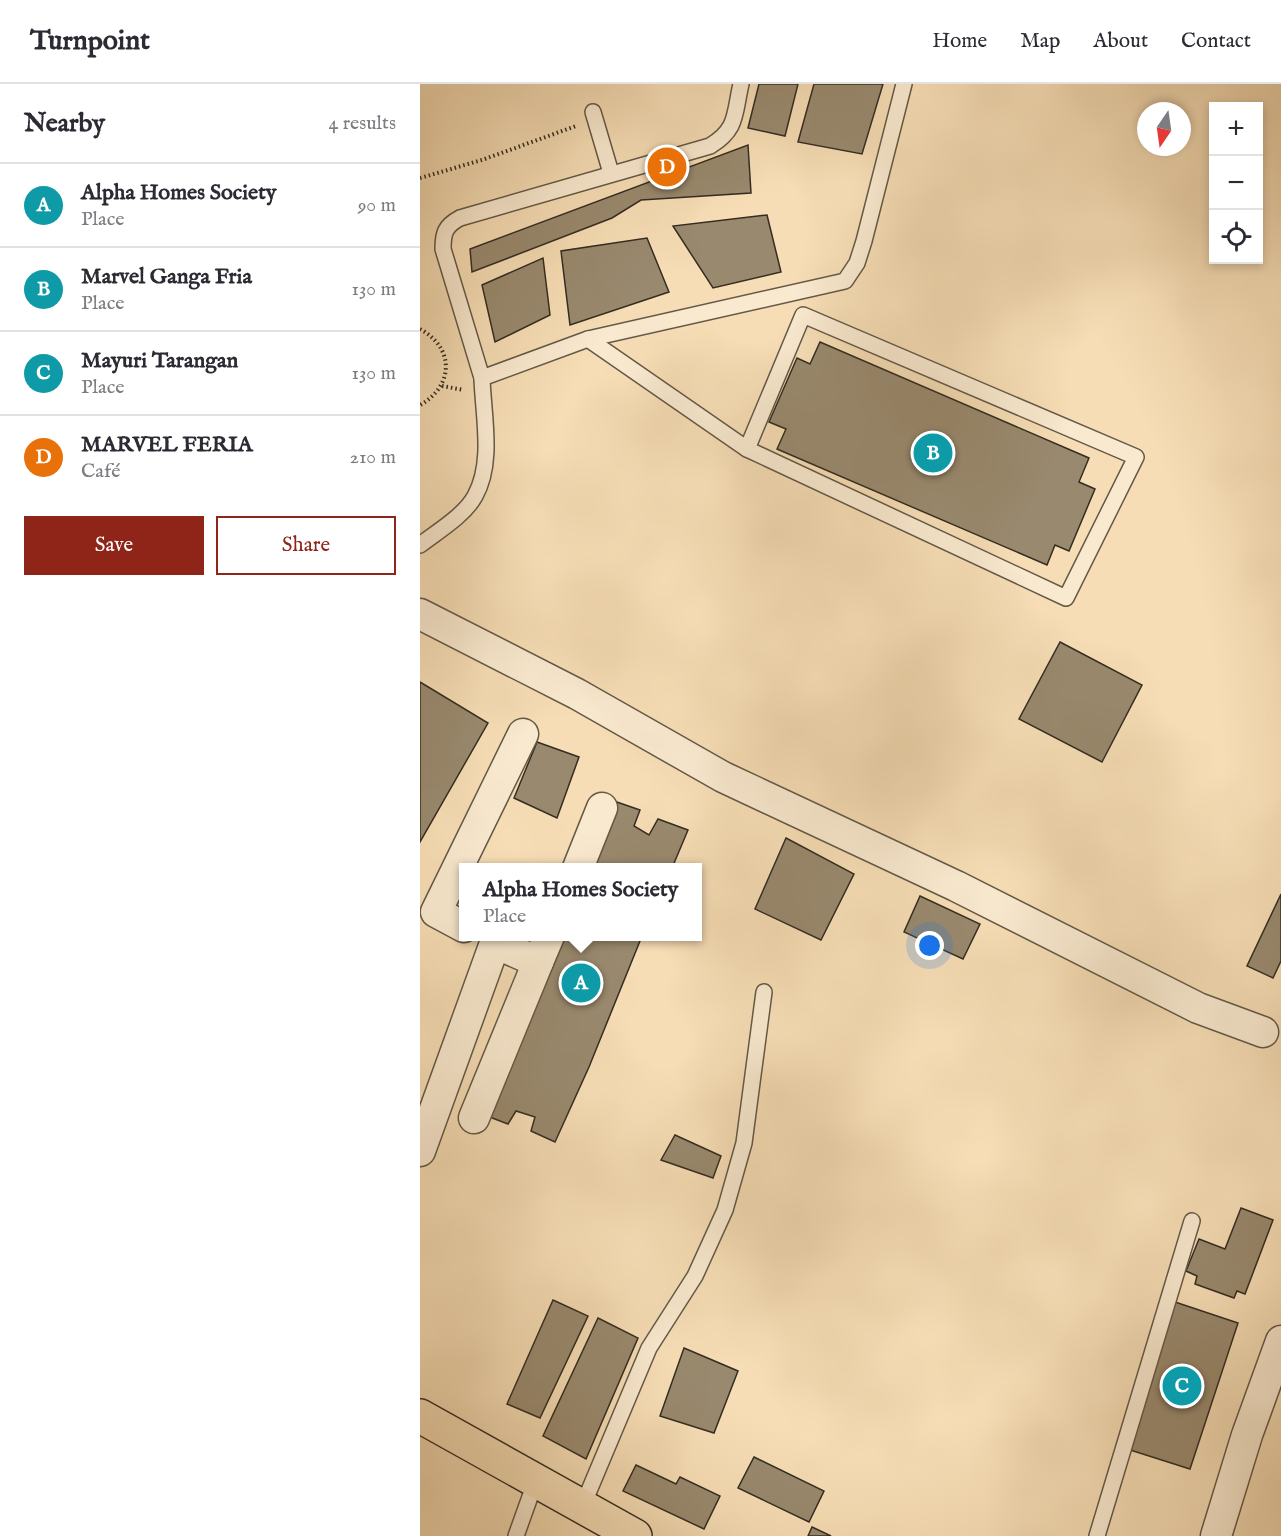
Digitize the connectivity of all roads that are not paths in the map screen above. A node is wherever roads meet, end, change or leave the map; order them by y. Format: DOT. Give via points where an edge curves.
graph roads {
  1 [pos="741,84"];
  2 [pos="904,84"];
  3 [pos="593,112"];
  4 [pos="611,173"];
  5 [pos="588,339"];
  6 [pos="482,378"];
  7 [pos="747,449"];
  8 [pos="420,545"];
  9 [pos="423,622"];
  10 [pos="523,734"];
  11 [pos="602,808"];
  12 [pos="460,863"];
  13 [pos="580,863"];
  14 [pos="459,865"];
  15 [pos="459,924"];
  16 [pos="489,941"];
  17 [pos="495,941"];
  18 [pos="544,949"];
  19 [pos="764,992"];
  20 [pos="1263,1032"];
  21 [pos="474,1118"];
  22 [pos="420,1150"];
  23 [pos="1192,1221"];
  24 [pos="1281,1341"];
  25 [pos="420,1416"];
  26 [pos="536,1480"];
  27 [pos="583,1505"];
  28 [pos="516,1536"];
  29 [pos="635,1536"];
  30 [pos="1097,1536"];
  31 [pos="1216,1536"];
  1 -- 4 [label="lane" via="726,136 710,146"];
  2 -- 5 [label="lane" via="864,241 857,263 845,281"];
  3 -- 4 [label="lane"];
  4 -- 6 [label="lane" via="448,224 443,249"];
  5 -- 6 [label="lane"];
  5 -- 7 [label="lane"];
  6 -- 8 [label="lane" via="486,466 475,497"];
  7 -- 7 [label="lane" via="1066,598 1136,457 803,315"];
  9 -- 20 [label="street" via="577,694 723,777 956,886 1198,1008"];
  10 -- 12 [label="street"];
  11 -- 13 [label="street"];
  14 -- 15 [label="street" via="436,912"];
  16 -- 22 [label="street"];
  17 -- 18 [label="street"];
  18 -- 21 [label="street"];
  19 -- 27 [label="lane" via="744,1143 725,1210 695,1276 649,1348"];
  23 -- 30 [label="lane"];
  24 -- 31 [label="street"];
  25 -- 26 [label="main road"];
  26 -- 27 [label="main road"];
  26 -- 28 [label="lane"];
  27 -- 29 [label="main road"];
}
